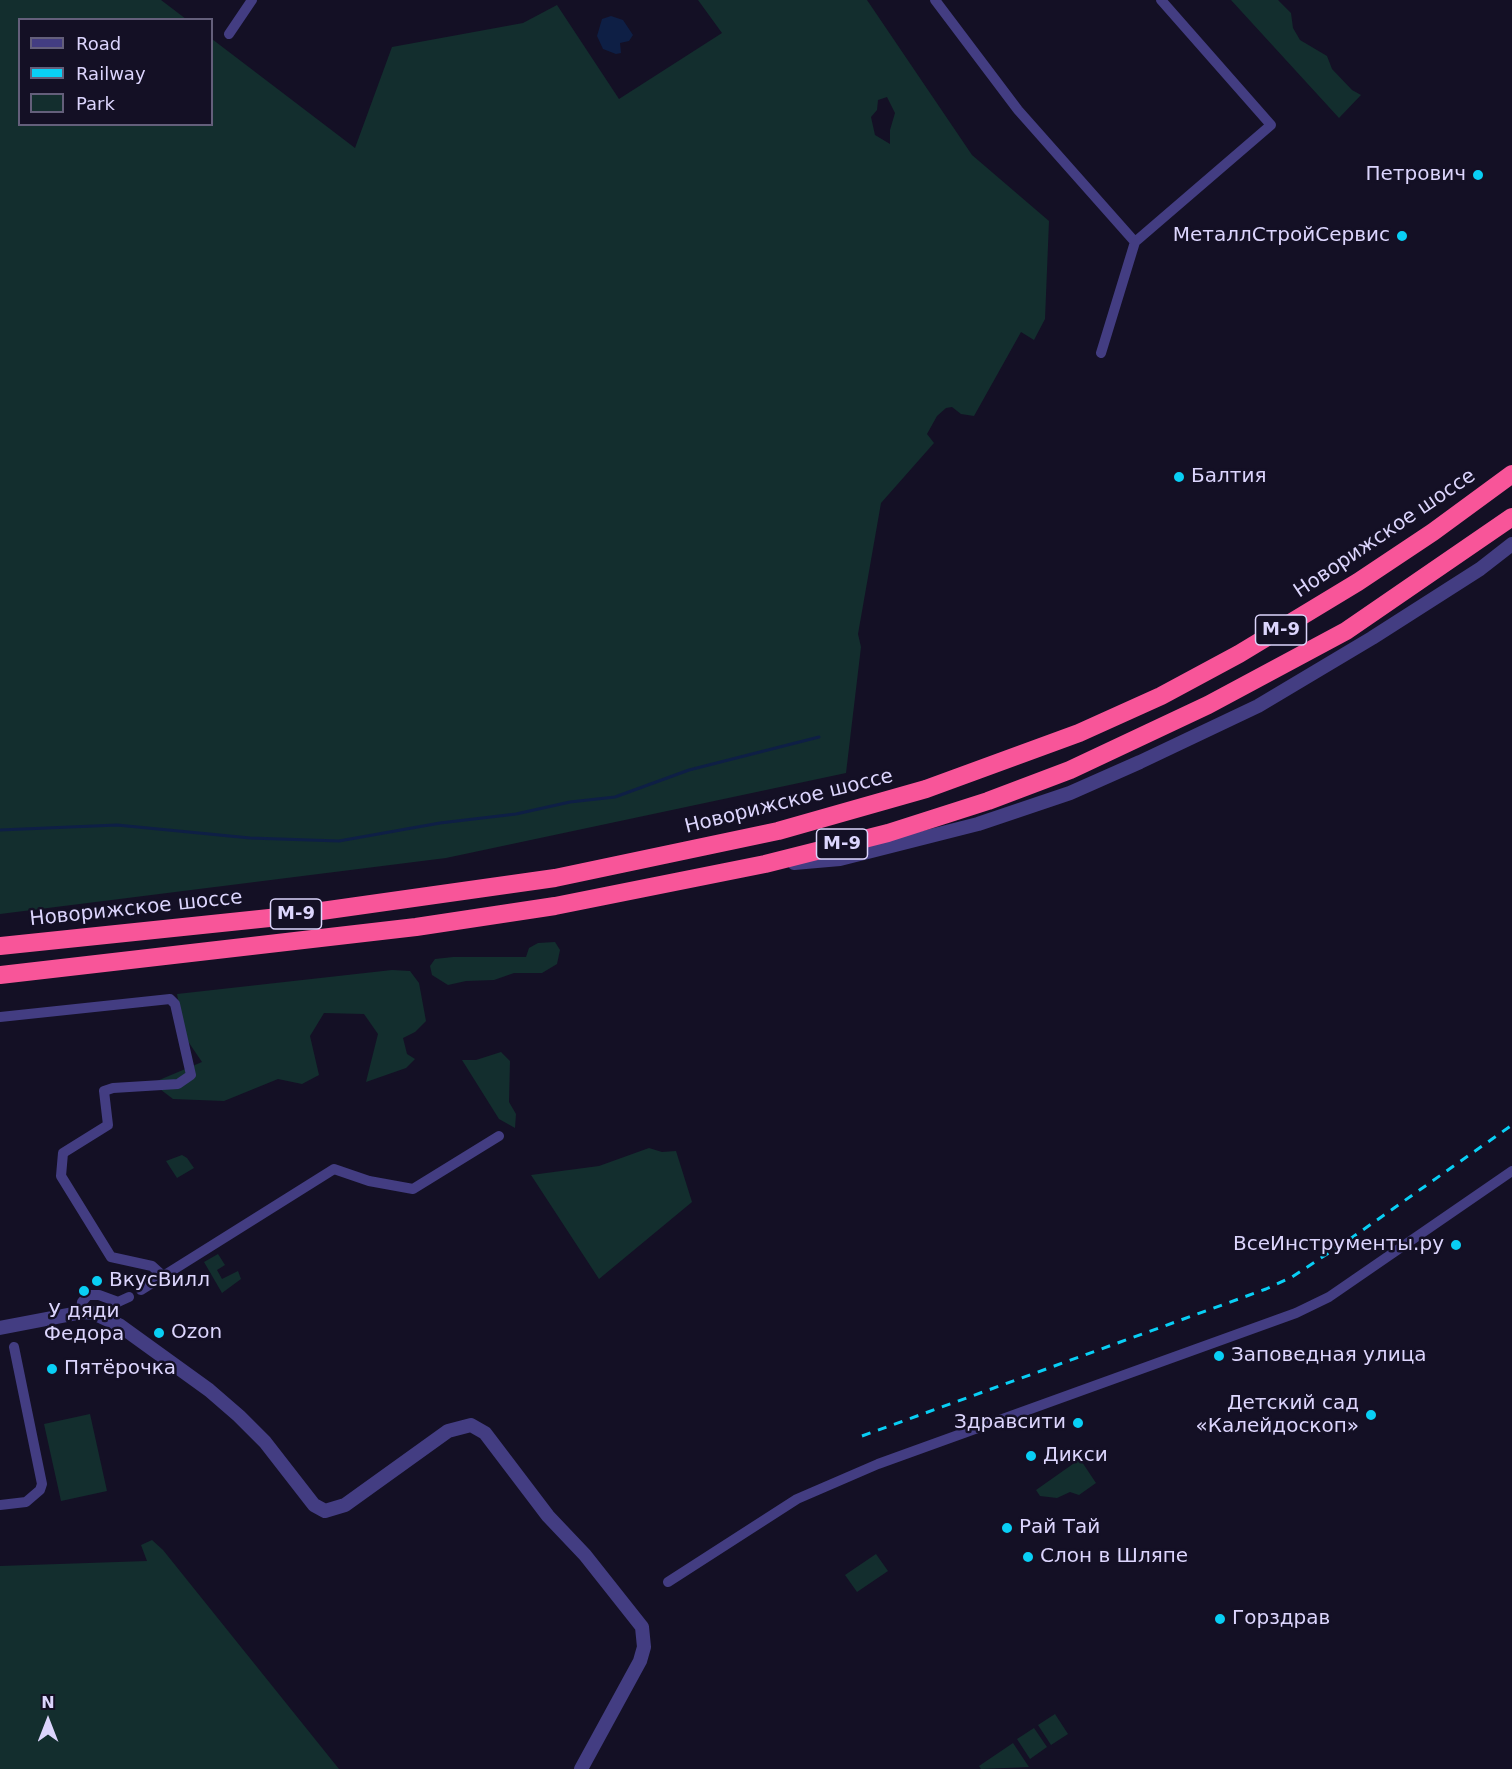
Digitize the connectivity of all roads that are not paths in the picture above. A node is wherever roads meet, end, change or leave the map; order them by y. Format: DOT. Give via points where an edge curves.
graph roads {
  1 [pos="252,0"];
  2 [pos="934,0"];
  3 [pos="1161,0"];
  4 [pos="229,34"];
  5 [pos="1135,243"];
  6 [pos="1101,353"];
  7 [pos="1512,474"];
  8 [pos="1512,517"];
  9 [pos="1512,544"];
  10 [pos="765,864"];
  11 [pos="0,946"];
  12 [pos="0,975"];
  13 [pos="0,1017"];
  14 [pos="499,1136"];
  15 [pos="1512,1170"];
  16 [pos="163,1276"];
  17 [pos="141,1290"];
  18 [pos="129,1298"];
  19 [pos="81,1312"];
  20 [pos="0,1328"];
  21 [pos="15,1347"];
  22 [pos="0,1505"];
  23 [pos="668,1582"];
  24 [pos="581,1769"];
  1 -- 4 [label="street"];
  2 -- 5 [label="street" via="1018,110"];
  3 -- 5 [label="street" via="1271,125"];
  5 -- 6 [label="street"];
  7 -- 11 [label="highway, Новорижское шоссе / М-9" via="1367,576 1161,696 1090,728 926,789 778,831 555,878 279,916"];
  8 -- 10 [label="highway, М-9" via="1346,631 1291,663 1130,743 988,801 888,833"];
  9 -- 10 [label="street" via="1372,638 1258,706 1070,793 886,849 840,859"];
  10 -- 12 [label="highway, М-9" via="566,904 416,927"];
  13 -- 16 [label="street" via="170,999 175,1004 191,1075 178,1083 104,1091 108,1125 63,1153 61,1176 111,1257 152,1266"];
  14 -- 16 [label="street" via="413,1189 369,1181 334,1169"];
  15 -- 23 [label="street" via="1329,1297 1296,1313 848,1477 798,1499"];
  16 -- 17 [label="street"];
  18 -- 19 [label="street" via="118,1302 88,1295"];
  19 -- 20 [label="street"];
  19 -- 24 [label="street" via="119,1325 208,1390 266,1442 319,1509 331,1511 345,1505 457,1427 471,1425 485,1433 548,1516 585,1555 642,1627 644,1647 640,1661"];
  21 -- 22 [label="street" via="42,1484 26,1502"];
}
